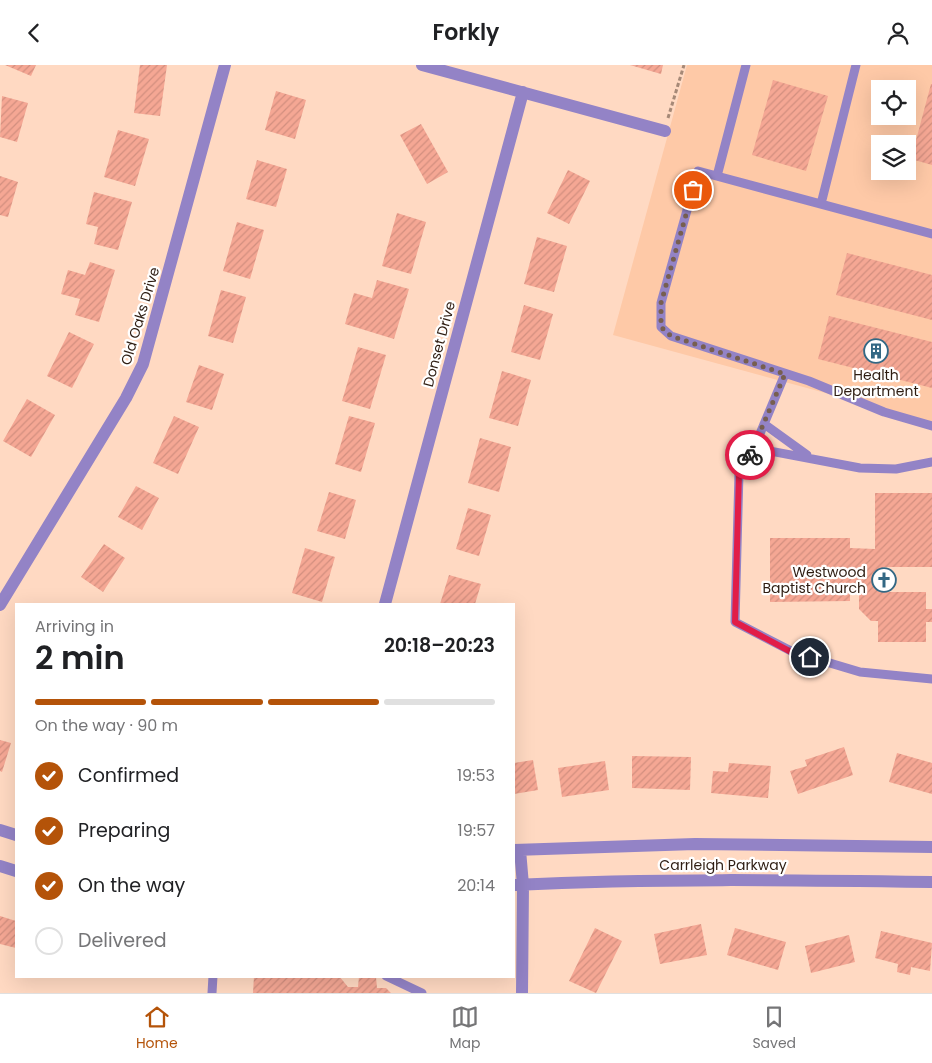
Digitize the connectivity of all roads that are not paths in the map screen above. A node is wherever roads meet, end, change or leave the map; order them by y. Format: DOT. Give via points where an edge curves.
graph roads {
  1 [pos="225,65"];
  2 [pos="422,65"];
  3 [pos="746,65"];
  4 [pos="856,65"];
  5 [pos="523,92"];
  6 [pos="665,131"];
  7 [pos="717,176"];
  8 [pos="821,204"];
  9 [pos="932,234"];
  10 [pos="785,374"];
  11 [pos="764,424"];
  12 [pos="932,426"];
  13 [pos="754,448"];
  14 [pos="809,457"];
  15 [pos="932,462"];
  16 [pos="385,603"];
  17 [pos="0,605"];
  18 [pos="932,679"];
  19 [pos="0,830"];
  20 [pos="15,835"];
  21 [pos="932,847"];
  22 [pos="517,850"];
  23 [pos="0,866"];
  24 [pos="15,871"];
  25 [pos="932,882"];
  26 [pos="518,885"];
  27 [pos="213,978"];
  28 [pos="390,978"];
  29 [pos="212,993"];
  30 [pos="422,993"];
  31 [pos="522,993"];
  1 -- 17 [label="street, Old Oaks Drive" via="143,364 126,398"];
  2 -- 5 [label="street"];
  3 -- 7 [label="lane"];
  4 -- 8 [label="lane"];
  5 -- 6 [label="street"];
  5 -- 16 [label="street, Donset Drive"];
  7 -- 8 [label="lane"];
  7 -- 10 [label="lane" via="698,171 661,303 661,327 671,336"];
  8 -- 9 [label="lane"];
  10 -- 11 [label="lane"];
  10 -- 12 [label="lane" via="884,412"];
  11 -- 13 [label="lane"];
  11 -- 14 [label="lane"];
  13 -- 14 [label="lane"];
  13 -- 18 [label="lane" via="739,473 735,622 793,653 860,672"];
  14 -- 15 [label="lane" via="869,468 896,469"];
  19 -- 20 [label="street"];
  21 -- 22 [label="street, Carrleigh Parkway" via="695,844"];
  22 -- 26 [label="street"];
  23 -- 24 [label="street"];
  25 -- 26 [label="street, Carrleigh Parkway" via="695,879"];
  26 -- 31 [label="street"];
  27 -- 29 [label="lane"];
  28 -- 30 [label="lane"];
}
